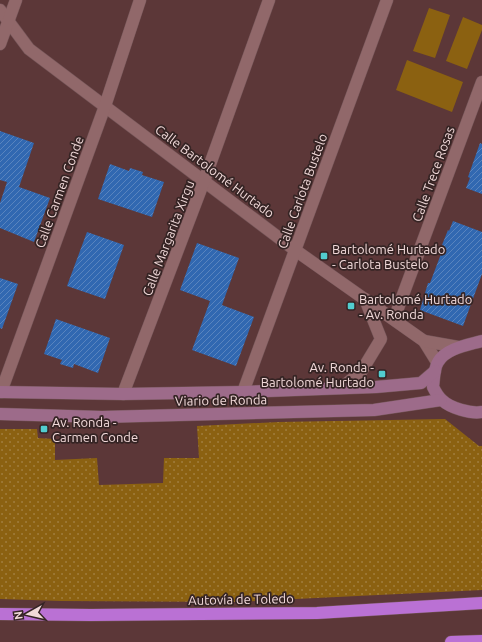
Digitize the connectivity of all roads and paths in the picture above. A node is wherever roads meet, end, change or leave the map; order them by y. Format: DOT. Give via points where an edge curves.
graph roads {
  1 [pos="16,0"];
  2 [pos="140,0"];
  3 [pos="269,0"];
  4 [pos="387,0"];
  5 [pos="0,10"];
  6 [pos="8,22"];
  7 [pos="0,44"];
  8 [pos="482,82"];
  9 [pos="105,106"];
  10 [pos="204,181"];
  11 [pos="295,250"];
  12 [pos="365,299"];
  13 [pos="394,319"];
  14 [pos="424,341"];
  15 [pos="482,341"];
  16 [pos="458,347"];
  17 [pos="436,367"];
  18 [pos="341,388"];
  19 [pos="1,392"];
  20 [pos="243,392"];
  21 [pos="124,394"];
  22 [pos="441,400"];
  23 [pos="482,412"];
  24 [pos="0,414"];
  25 [pos="482,603"];
  26 [pos="0,614"];
  27 [pos="482,641"];
  28 [pos="451,642"];
  1 -- 6 [label="street"];
  2 -- 9 [label="street, Calle Carmen Conde"];
  3 -- 10 [label="street, Calle Margarita Xirgu"];
  4 -- 11 [label="street, Calle Carlota Bustelo"];
  5 -- 6 [label="street, Calle Bartolomé Hurtado"];
  6 -- 7 [label="street"];
  6 -- 9 [label="street, Calle Bartolomé Hurtado" via="29,49"];
  8 -- 13 [label="street, Calle Trece Rosas"];
  9 -- 10 [label="street, Calle Bartolomé Hurtado"];
  9 -- 19 [label="street, Calle Carmen Conde"];
  10 -- 11 [label="street, Calle Bartolomé Hurtado"];
  10 -- 21 [label="street, Calle Margarita Xirgu"];
  11 -- 12 [label="street, Calle Bartolomé Hurtado"];
  11 -- 20 [label="street, Calle Carlota Bustelo"];
  12 -- 13 [label="street, Calle Bartolomé Hurtado"];
  12 -- 18 [label="street" via="381,339 361,372"];
  13 -- 14 [label="street, Calle Bartolomé Hurtado"];
  14 -- 16 [label="street, Calle Bartolomé Hurtado"];
  14 -- 17 [label="street, Calle Bartolomé Hurtado"];
  15 -- 16 [label="main road, Viario de Ronda"];
  16 -- 17 [label="main road, Viario de Ronda" via="447,352"];
  17 -- 18 [label="main road, Viario de Ronda" via="421,383"];
  17 -- 22 [label="main road" via="432,387"];
  18 -- 20 [label="main road, Viario de Ronda"];
  19 -- 21 [label="main road, Viario de Ronda"];
  20 -- 21 [label="main road, Viario de Ronda"];
  22 -- 23 [label="main road" via="457,408"];
  22 -- 24 [label="main road, Viario de Ronda" via="374,410 102,417"];
  25 -- 26 [label="highway, Autovía de Toledo" via="317,613"];
  27 -- 28 [label="highway"];
}
